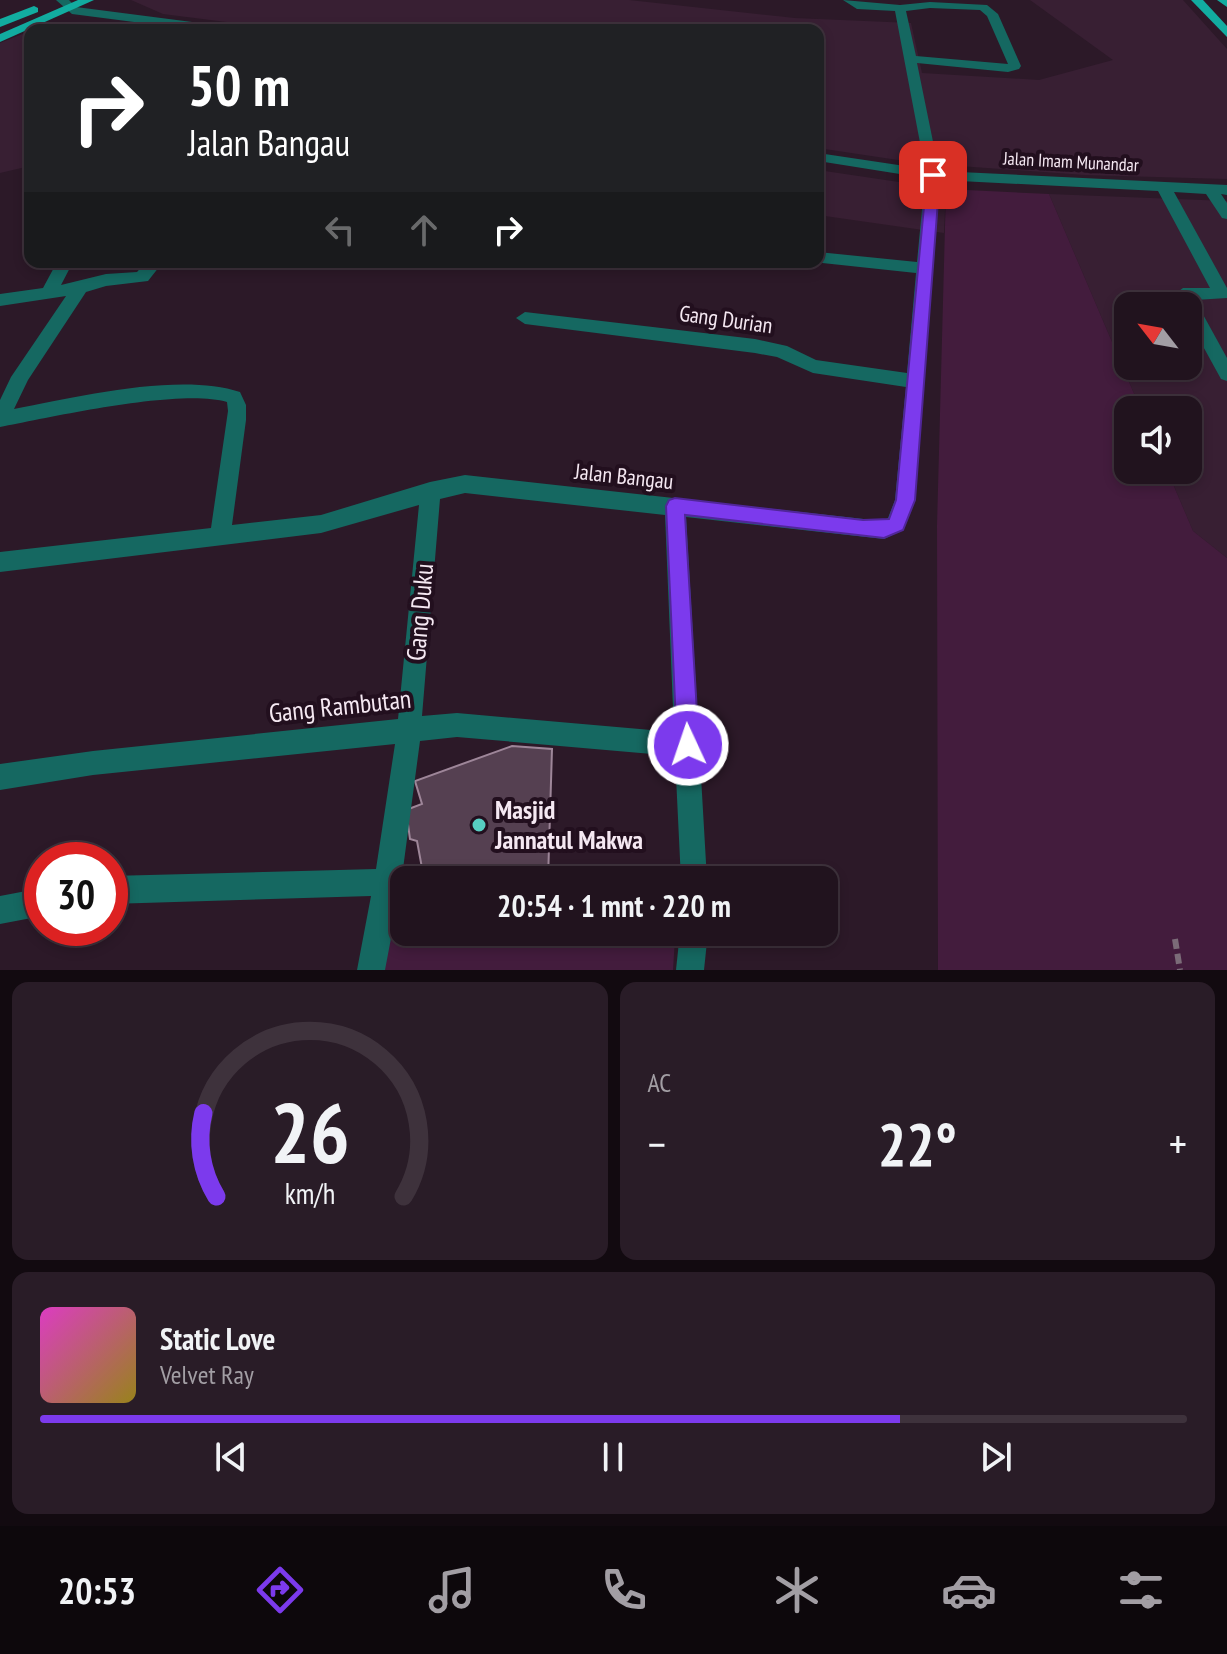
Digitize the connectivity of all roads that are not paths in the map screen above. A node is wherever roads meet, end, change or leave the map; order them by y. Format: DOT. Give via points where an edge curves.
graph roads {
  1 [pos="88,0"];
  2 [pos="849,0"];
  3 [pos="1197,0"];
  4 [pos="65,3"];
  5 [pos="900,8"];
  6 [pos="0,23"];
  7 [pos="26,24"];
  8 [pos="188,24"];
  9 [pos="24,25"];
  10 [pos="1227,33"];
  11 [pos="0,38"];
  12 [pos="910,59"];
  13 [pos="824,158"];
  14 [pos="933,175"];
  15 [pos="1163,186"];
  16 [pos="1210,189"];
  17 [pos="1227,190"];
  18 [pos="1227,214"];
  19 [pos="824,259"];
  20 [pos="62,268"];
  21 [pos="150,268"];
  22 [pos="927,268"];
  23 [pos="80,288"];
  24 [pos="49,292"];
  25 [pos="1225,298"];
  26 [pos="0,300"];
  27 [pos="525,318"];
  28 [pos="1227,374"];
  29 [pos="916,381"];
  30 [pos="430,491"];
  31 [pos="675,506"];
  32 [pos="220,536"];
  33 [pos="0,562"];
  34 [pos="409,728"];
  35 [pos="688,745"];
  36 [pos="0,777"];
  37 [pos="398,866"];
  38 [pos="693,866"];
  39 [pos="390,882"];
  40 [pos="128,889"];
  41 [pos="24,905"];
  42 [pos="390,906"];
  43 [pos="0,910"];
  44 [pos="693,946"];
  45 [pos="371,970"];
  46 [pos="690,970"];
  1 -- 4 [label="main road"];
  2 -- 5 [label="street" via="857,6"];
  3 -- 10 [label="main road"];
  4 -- 6 [label="main road"];
  4 -- 7 [label="main road"];
  4 -- 8 [label="street"];
  5 -- 12 [label="street, Jalan Bangau"];
  5 -- 12 [label="street" via="983,7 992,14 1015,66"];
  9 -- 11 [label="main road"];
  12 -- 14 [label="street, Jalan Bangau"];
  13 -- 14 [label="street, Jalan Imam Munandar"];
  14 -- 15 [label="street, Jalan Imam Munandar"];
  14 -- 22 [label="street, Jalan Bangau"];
  15 -- 16 [label="street, Jalan Imam Munandar"];
  15 -- 25 [label="street"];
  16 -- 17 [label="street, Jalan Imam Munandar"];
  16 -- 18 [label="street"];
  19 -- 22 [label="street"];
  20 -- 24 [label="street"];
  21 -- 23 [label="street" via="142,277"];
  22 -- 29 [label="street, Jalan Bangau"];
  23 -- 24 [label="street"];
  23 -- 32 [label="street" via="20,377 0,419 198,391 234,397 237,420"];
  24 -- 26 [label="street"];
  25 -- 28 [label="street" via="1183,294"];
  27 -- 29 [label="street, Gang Durian" via="755,346 813,366"];
  29 -- 31 [label="street, Jalan Bangau" via="905,500 902,516 891,528"];
  30 -- 31 [label="street, Jalan Bangau" via="465,484"];
  30 -- 32 [label="street, Jalan Bangau" via="321,524"];
  30 -- 34 [label="street, Gang Duku"];
  31 -- 35 [label="street"];
  32 -- 33 [label="street, Jalan Bangau"];
  34 -- 35 [label="street, Gang Rambutan" via="457,725"];
  34 -- 36 [label="street, Gang Rambutan"];
  34 -- 37 [label="street, Gang Duku"];
  35 -- 38 [label="street"];
  39 -- 40 [label="street"];
  41 -- 43 [label="street"];
  42 -- 45 [label="street, Gang Duku"];
  44 -- 46 [label="street"];
}
